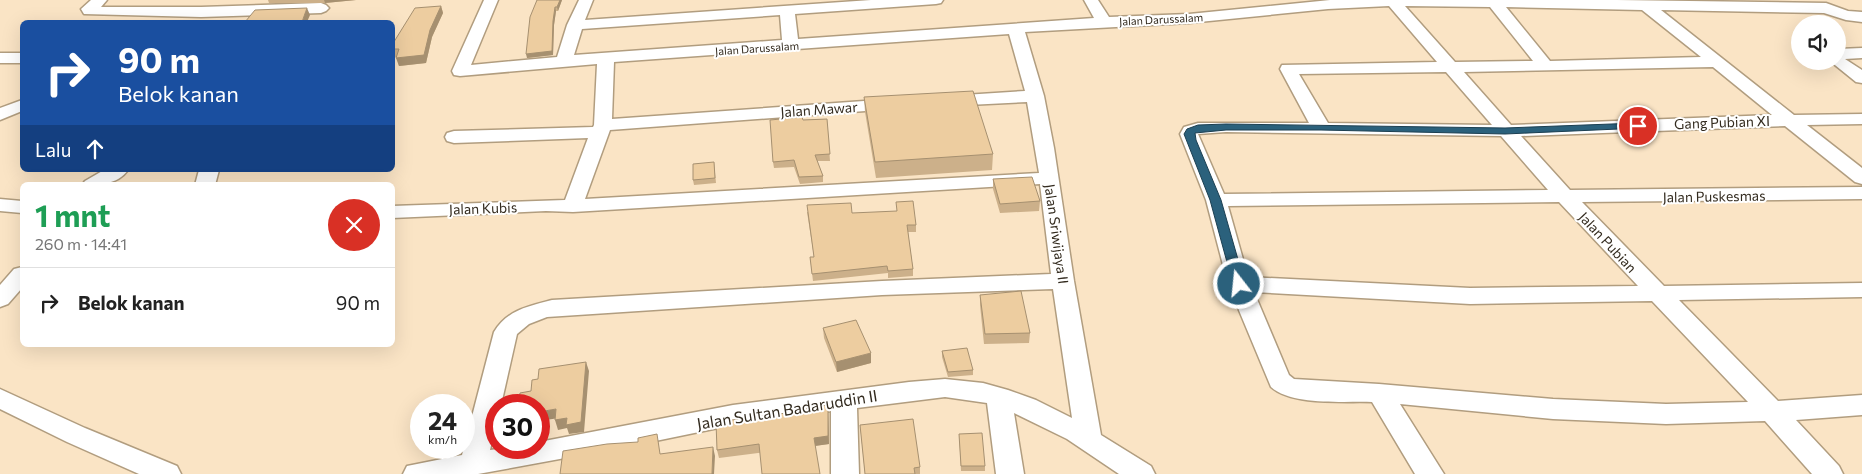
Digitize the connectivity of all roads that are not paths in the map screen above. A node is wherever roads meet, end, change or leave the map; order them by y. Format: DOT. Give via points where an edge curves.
graph roads {
  1 [pos="100,0"];
  2 [pos="217,0"];
  3 [pos="491,0"];
  4 [pos="586,0"];
  5 [pos="936,0"];
  6 [pos="1091,0"];
  7 [pos="1393,1"];
  8 [pos="1372,2"];
  9 [pos="1494,2"];
  10 [pos="1820,4"];
  11 [pos="1647,6"];
  12 [pos="321,8"];
  13 [pos="787,10"];
  14 [pos="202,12"];
  15 [pos="1854,16"];
  16 [pos="184,20"];
  17 [pos="1104,22"];
  18 [pos="575,25"];
  19 [pos="1862,25"];
  20 [pos="1016,29"];
  21 [pos="791,45"];
  22 [pos="1862,53"];
  23 [pos="1846,54"];
  24 [pos="0,58"];
  25 [pos="20,58"];
  26 [pos="606,59"];
  27 [pos="564,61"];
  28 [pos="1716,62"];
  29 [pos="1544,66"];
  30 [pos="1846,67"];
  31 [pos="1453,68"];
  32 [pos="1862,78"];
  33 [pos="1035,96"];
  34 [pos="936,102"];
  35 [pos="906,103"];
  36 [pos="20,106"];
  37 [pos="0,115"];
  38 [pos="1862,119"];
  39 [pos="1789,120"];
  40 [pos="1321,127"];
  41 [pos="601,128"];
  42 [pos="1505,131"];
  43 [pos="454,137"];
  44 [pos="115,172"];
  45 [pos="1049,178"];
  46 [pos="1862,178"];
  47 [pos="97,182"];
  48 [pos="1862,193"];
  49 [pos="1566,197"];
  50 [pos="1216,200"];
  51 [pos="573,206"];
  52 [pos="395,212"];
  53 [pos="20,276"];
  54 [pos="1063,281"];
  55 [pos="1239,284"];
  56 [pos="1862,290"];
  57 [pos="1656,293"];
  58 [pos="0,299"];
  59 [pos="1379,393"];
  60 [pos="999,397"];
  61 [pos="0,398"];
  62 [pos="844,400"];
  63 [pos="1862,405"];
  64 [pos="1771,410"];
  65 [pos="1089,440"];
  66 [pos="473,464"];
  67 [pos="167,474"];
  68 [pos="417,474"];
  69 [pos="845,474"];
  70 [pos="1010,474"];
  71 [pos="1140,474"];
  72 [pos="1430,474"];
  73 [pos="1829,474"];
  1 -- 14 [label="street" via="89,12"];
  2 -- 14 [label="street"];
  3 -- 27 [label="street, Jalan Darussalam" via="460,72"];
  4 -- 18 [label="street"];
  5 -- 13 [label="street"];
  6 -- 17 [label="street"];
  7 -- 8 [label="street, Jalan Darussalam"];
  7 -- 9 [label="street, Jalan Darussalam"];
  7 -- 31 [label="street, Jalan Pubian"];
  8 -- 17 [label="street, Jalan Darussalam"];
  9 -- 11 [label="street, Jalan Darussalam"];
  9 -- 29 [label="street"];
  10 -- 11 [label="street, Jalan Darussalam"];
  10 -- 15 [label="street, Jalan Darussalam"];
  11 -- 28 [label="street"];
  12 -- 14 [label="street"];
  13 -- 18 [label="street"];
  13 -- 21 [label="street"];
  14 -- 16 [label="street"];
  15 -- 19 [label="street, Jalan Darussalam"];
  17 -- 20 [label="street, Jalan Darussalam"];
  18 -- 27 [label="street"];
  20 -- 21 [label="street, Jalan Darussalam"];
  20 -- 33 [label="street, Jalan Sriwijaya II"];
  21 -- 26 [label="street, Jalan Darussalam"];
  22 -- 23 [label="street"];
  24 -- 25 [label="street"];
  26 -- 27 [label="street, Jalan Darussalam"];
  26 -- 41 [label="street"];
  28 -- 29 [label="street"];
  28 -- 39 [label="street"];
  29 -- 31 [label="street"];
  30 -- 32 [label="street"];
  31 -- 40 [label="street" via="1288,69"];
  31 -- 42 [label="street, Jalan Pubian"];
  33 -- 34 [label="street"];
  33 -- 45 [label="street, Jalan Sriwijaya II"];
  35 -- 41 [label="street, Jalan Mawar"];
  36 -- 37 [label="street"];
  38 -- 39 [label="street, Gang Pubian XI"];
  39 -- 42 [label="street, Gang Pubian XI"];
  39 -- 46 [label="street"];
  40 -- 42 [label="street, Gang Pubian XI"];
  40 -- 50 [label="street, Gang Pubian XI" via="1226,127 1191,131 1191,140"];
  41 -- 43 [label="street, Jalan Mawar"];
  41 -- 51 [label="street"];
  42 -- 49 [label="street, Jalan Pubian"];
  44 -- 47 [label="street"];
  45 -- 51 [label="street, Jalan Kubis"];
  45 -- 54 [label="street, Jalan Sriwijaya II"];
  48 -- 49 [label="street, Jalan Puskesmas"];
  49 -- 50 [label="street, Jalan Puskesmas"];
  49 -- 57 [label="street, Jalan Pubian"];
  50 -- 55 [label="street"];
  51 -- 52 [label="street, Jalan Kubis"];
  53 -- 58 [label="street"];
  54 -- 65 [label="street, Jalan Sriwijaya II"];
  54 -- 66 [label="street" via="882,288 552,308 524,316 506,332"];
  55 -- 57 [label="street" via="1470,296"];
  55 -- 59 [label="street" via="1280,381 1287,387"];
  56 -- 57 [label="street"];
  57 -- 64 [label="street, Jalan Pubian"];
  59 -- 64 [label="street" via="1552,409 1666,414"];
  59 -- 72 [label="street"];
  60 -- 62 [label="street, Jalan Sultan Badaruddin II" via="946,388"];
  60 -- 65 [label="street, Jalan Sultan Badaruddin II" via="1027,407"];
  60 -- 70 [label="street"];
  61 -- 67 [label="street"];
  62 -- 66 [label="street, Jalan Sultan Badaruddin II" via="733,415"];
  62 -- 69 [label="street"];
  63 -- 64 [label="street"];
  64 -- 73 [label="street, Jalan Pubian"];
  65 -- 71 [label="street, Jalan Sultan Badaruddin II"];
  66 -- 68 [label="street, Jalan Sultan Badaruddin II"];
}
